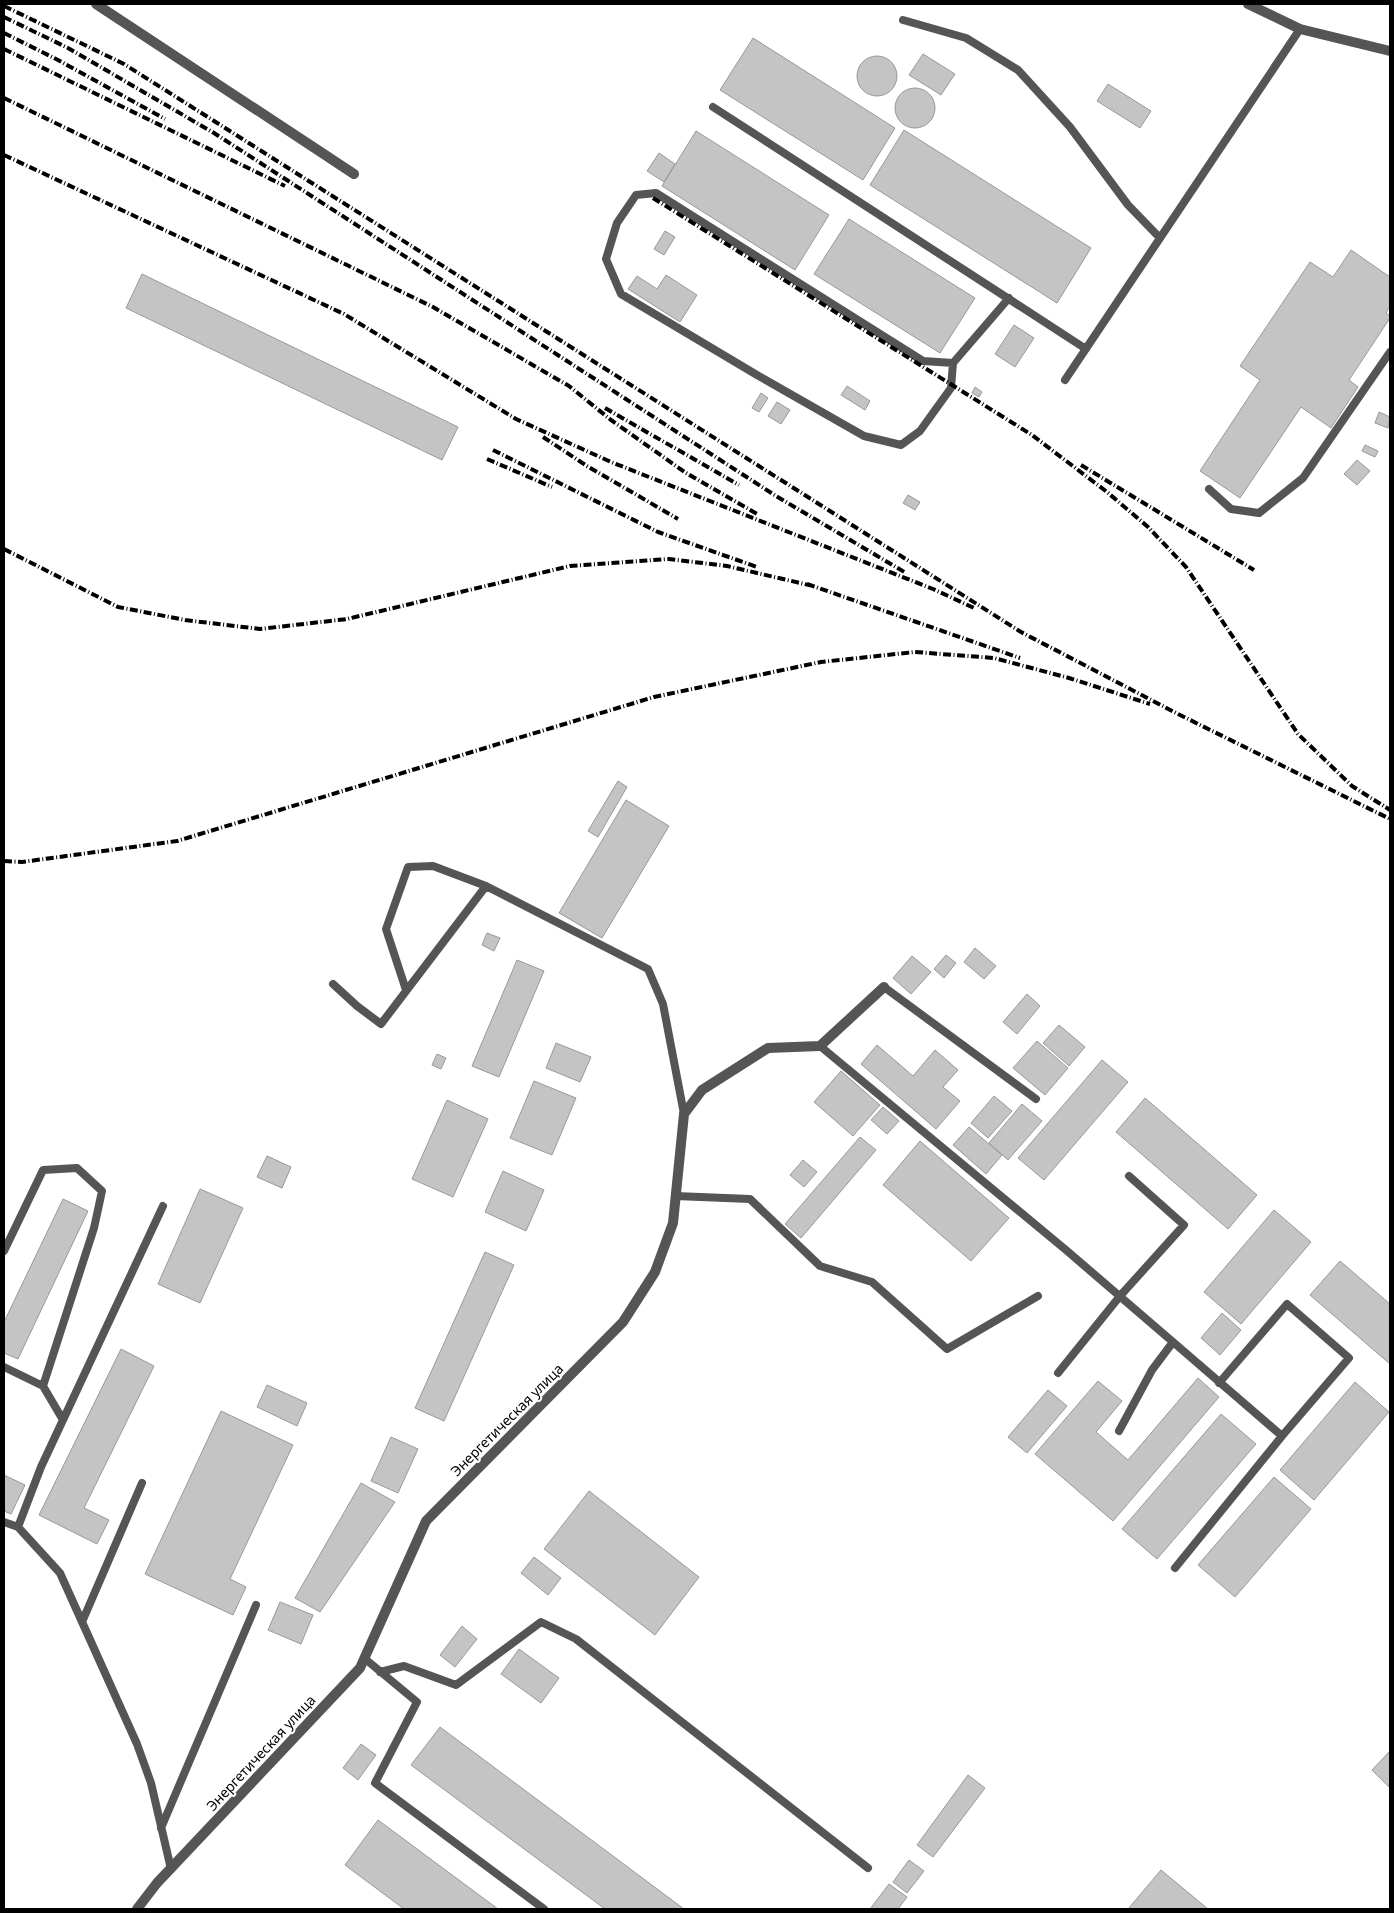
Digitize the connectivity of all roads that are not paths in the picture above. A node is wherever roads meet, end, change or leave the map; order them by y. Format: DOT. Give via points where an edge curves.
graph roads {
  1 [pos="96,4"];
  2 [pos="1248,4"];
  3 [pos="903,20"];
  4 [pos="1300,29"];
  5 [pos="1390,51"];
  6 [pos="714,107"];
  7 [pos="354,174"];
  8 [pos="1160,238"];
  9 [pos="1009,298"];
  10 [pos="1086,349"];
  11 [pos="1390,352"];
  12 [pos="953,363"];
  13 [pos="1065,380"];
  14 [pos="1209,489"];
  15 [pos="486,886"];
  16 [pos="333,984"];
  17 [pos="884,987"];
  18 [pos="406,990"];
  19 [pos="820,1046"];
  20 [pos="1036,1099"];
  21 [pos="684,1114"];
  22 [pos="1129,1176"];
  23 [pos="675,1196"];
  24 [pos="163,1206"];
  25 [pos="4,1251"];
  26 [pos="1038,1296"];
  27 [pos="1120,1296"];
  28 [pos="1173,1342"];
  29 [pos="4,1367"];
  30 [pos="1058,1373"];
  31 [pos="1219,1382"];
  32 [pos="43,1386"];
  33 [pos="63,1420"];
  34 [pos="1119,1431"];
  35 [pos="1282,1436"];
  36 [pos="142,1483"];
  37 [pos="4,1522"];
  38 [pos="18,1527"];
  39 [pos="1175,1568"];
  40 [pos="256,1605"];
  41 [pos="82,1622"];
  42 [pos="364,1658"];
  43 [pos="380,1672"];
  44 [pos="162,1828"];
  45 [pos="868,1868"];
  46 [pos="171,1869"];
  47 [pos="137,1909"];
  48 [pos="544,1909"];
  1 -- 7 [label="street"];
  2 -- 4 [label="street"];
  3 -- 8 [label="lane" via="966,38 1018,70 1070,127 1128,205"];
  4 -- 5 [label="street"];
  4 -- 8 [label="lane"];
  6 -- 9 [label="lane"];
  8 -- 10 [label="lane"];
  9 -- 10 [label="lane"];
  9 -- 12 [label="lane"];
  10 -- 13 [label="lane"];
  11 -- 14 [label="lane" via="1303,478 1259,513 1231,509"];
  12 -- 12 [label="lane" via="923,361 656,193 636,195 617,223 606,258 621,294 864,436 901,445 920,431 951,388"];
  15 -- 18 [label="lane"];
  15 -- 18 [label="lane" via="433,866 408,867 386,929"];
  15 -- 21 [label="lane" via="648,969 663,1004"];
  16 -- 18 [label="lane" via="381,1024"];
  17 -- 19 [label="street"];
  17 -- 20 [label="lane"];
  19 -- 21 [label="street" via="768,1048 702,1090"];
  19 -- 27 [label="lane"];
  21 -- 23 [label="street, Энергетическая улица"];
  22 -- 27 [label="lane" via="1184,1225"];
  23 -- 26 [label="lane" via="750,1199 820,1266 872,1282 947,1349"];
  23 -- 42 [label="street, Энергетическая улица" via="673,1223 655,1272 623,1322 426,1521"];
  24 -- 33 [label="lane"];
  25 -- 32 [label="lane" via="43,1170 77,1168 102,1192 94,1228"];
  27 -- 28 [label="lane"];
  27 -- 30 [label="lane"];
  28 -- 31 [label="lane"];
  28 -- 34 [label="lane" via="1152,1370"];
  29 -- 32 [label="lane"];
  31 -- 35 [label="lane"];
  31 -- 35 [label="lane" via="1287,1304 1336,1346 1349,1358"];
  32 -- 33 [label="lane"];
  33 -- 38 [label="lane"];
  35 -- 39 [label="lane"];
  36 -- 41 [label="lane"];
  37 -- 38 [label="lane"];
  38 -- 41 [label="lane" via="60,1573"];
  40 -- 44 [label="lane"];
  41 -- 44 [label="lane" via="137,1744"];
  42 -- 43 [label="lane"];
  42 -- 46 [label="street, Энергетическая улица" via="360,1668"];
  43 -- 45 [label="lane" via="404,1666 456,1685 542,1622 576,1639"];
  43 -- 48 [label="lane" via="417,1702 375,1783"];
  44 -- 46 [label="lane"];
  46 -- 47 [label="street, Энергетическая улица"];
}
